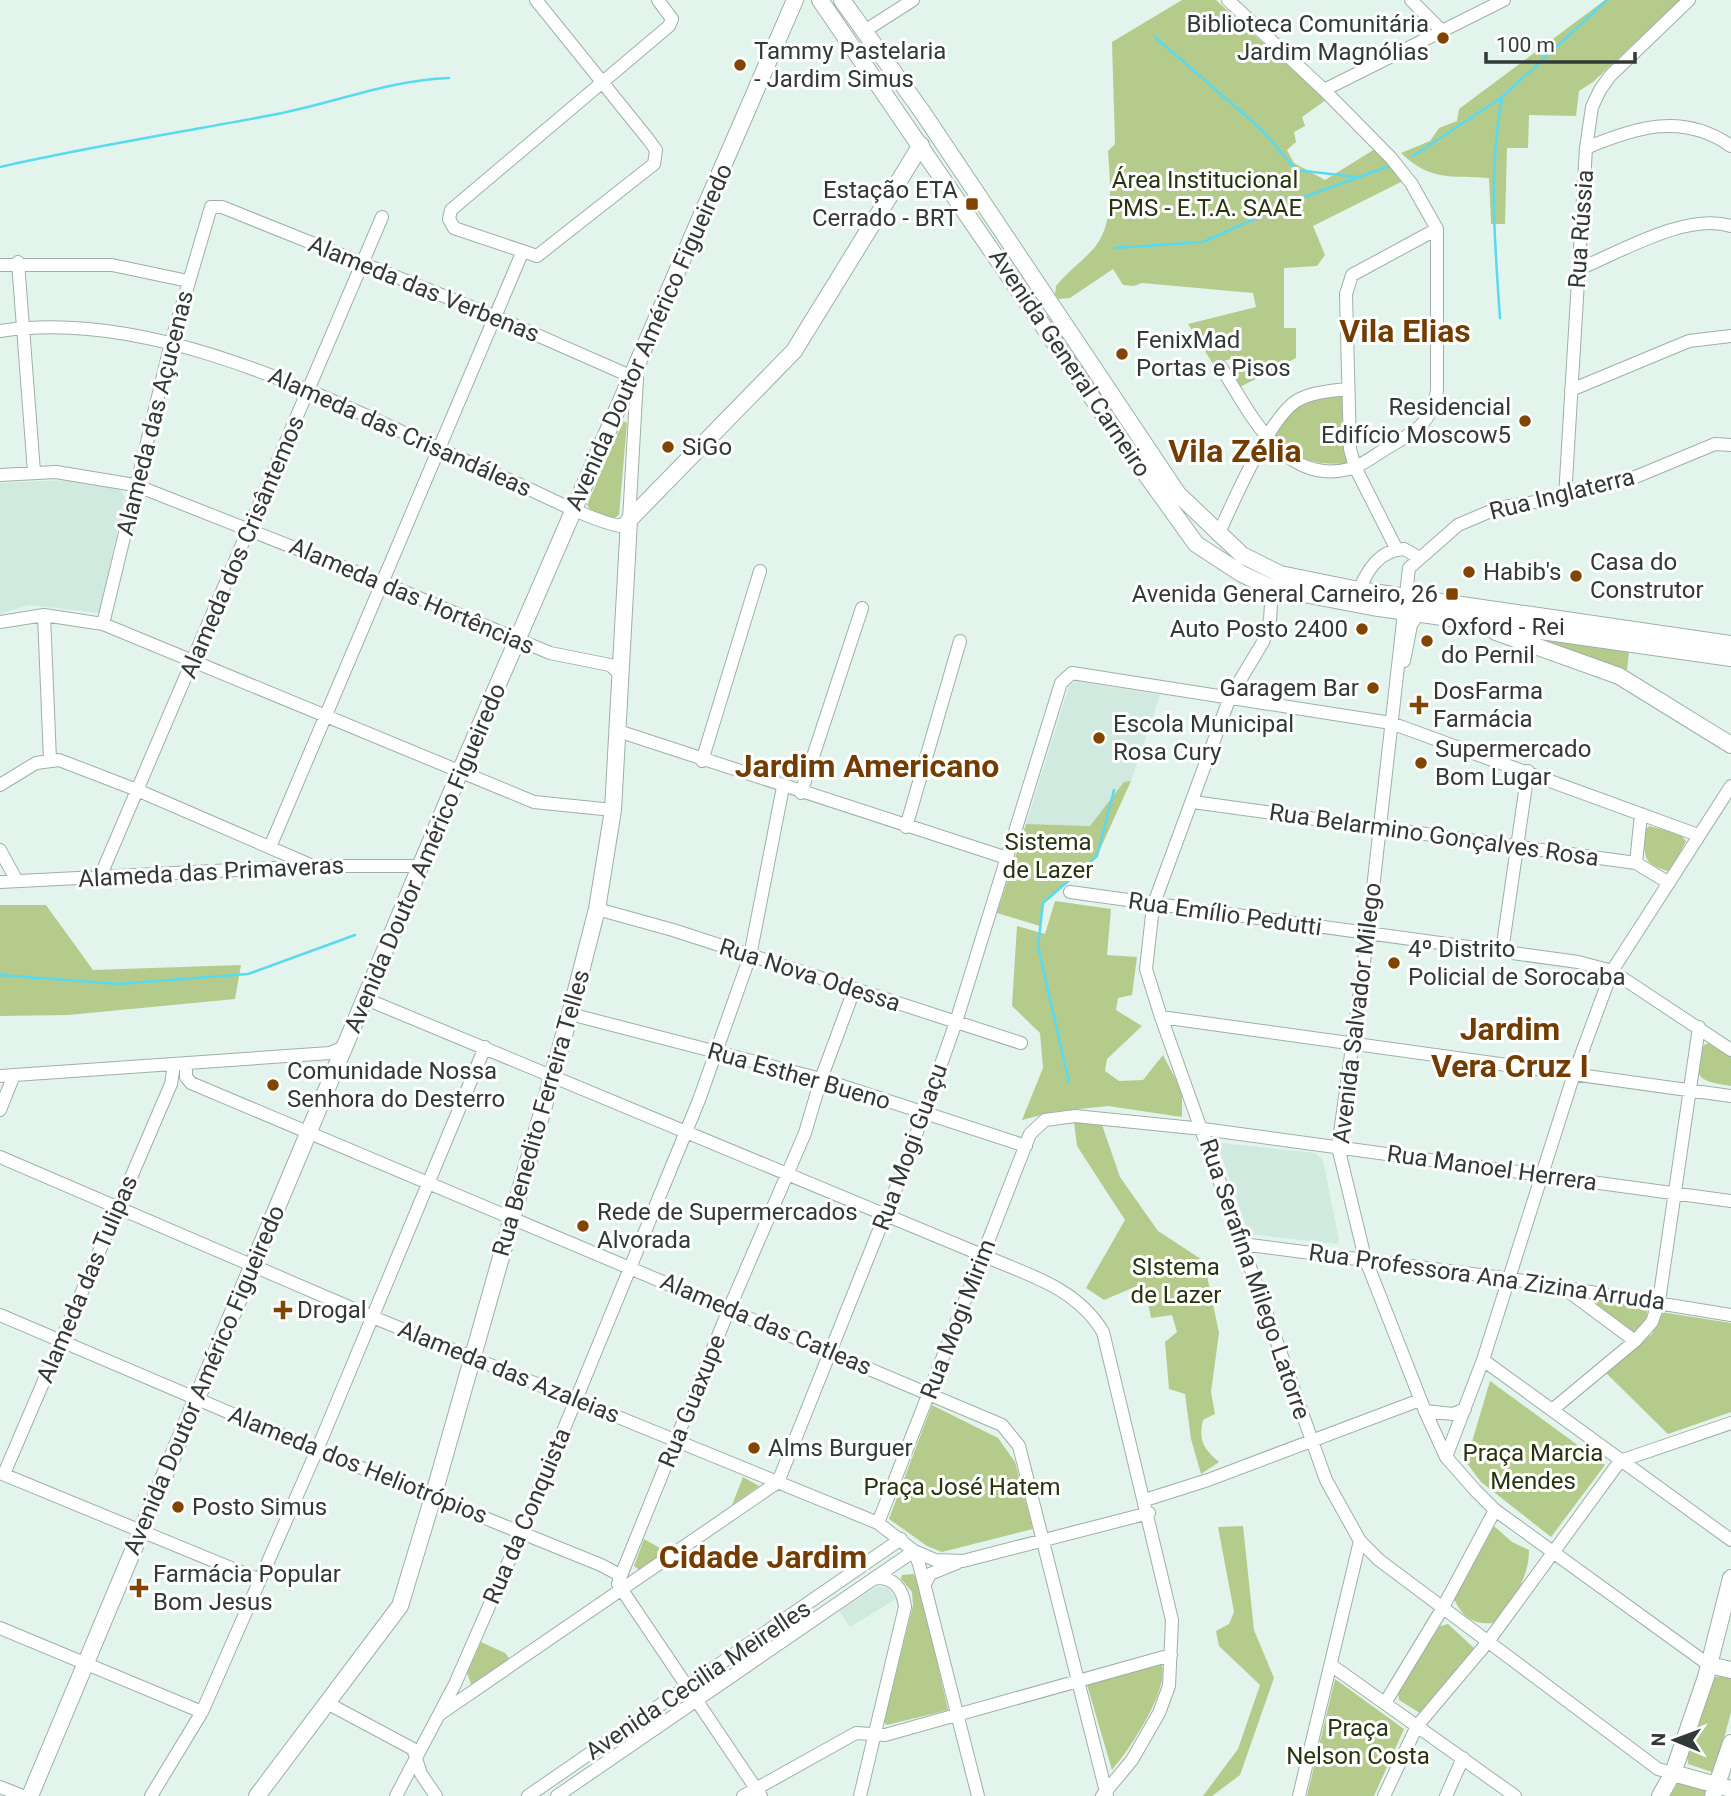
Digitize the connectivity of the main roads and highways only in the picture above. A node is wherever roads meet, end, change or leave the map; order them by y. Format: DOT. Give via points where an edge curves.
graph roads {
  1 [pos="795,0"];
  2 [pos="820,0"];
  3 [pos="842,0"];
  4 [pos="923,114"];
  5 [pos="921,145"];
  6 [pos="911,159"];
  7 [pos="931,159"];
  8 [pos="1403,604"];
  9 [pos="1464,621"];
  10 [pos="1731,643"];
  11 [pos="1731,658"];
  12 [pos="1731,745"];
  13 [pos="1731,1578"];
  14 [pos="1709,1665"];
  15 [pos="1731,1670"];
  16 [pos="1731,1743"];
  17 [pos="1673,1773"];
  18 [pos="1721,1790"];
  19 [pos="30,1796"];
  20 [pos="257,1796"];
  21 [pos="1660,1796"];
  1 -- 19 [label="main road, Avenida Doutor Américo Figueiredo" via="458,774"];
  2 -- 5 [label="main road, Avenida General Carneiro"];
  3 -- 4 [label="main road, Avenida General Carneiro"];
  4 -- 5 [label="main road"];
  4 -- 8 [label="main road, Avenida General Carneiro" via="1178,494 1218,536 1242,555 1280,573"];
  5 -- 6 [label="main road"];
  5 -- 7 [label="main road, Avenida General Carneiro"];
  6 -- 7 [label="main road"];
  6 -- 20 [label="main road, Rua Benedito Ferreira Telles" via="794,351 629,520 613,810 597,909 433,1497 400,1606"];
  7 -- 8 [label="main road, Avenida General Carneiro" via="1196,544 1272,588"];
  8 -- 9 [label="main road" via="1418,614"];
  8 -- 10 [label="main road"];
  9 -- 11 [label="main road"];
  9 -- 12 [label="main road" via="1619,676"];
  13 -- 14 [label="main road"];
  14 -- 15 [label="main road, Avenida Salvador Milego"];
  14 -- 17 [label="main road"];
  16 -- 18 [label="main road"];
  17 -- 18 [label="main road, Rua Serafina Milego Latorre"];
  17 -- 21 [label="main road"];
}
